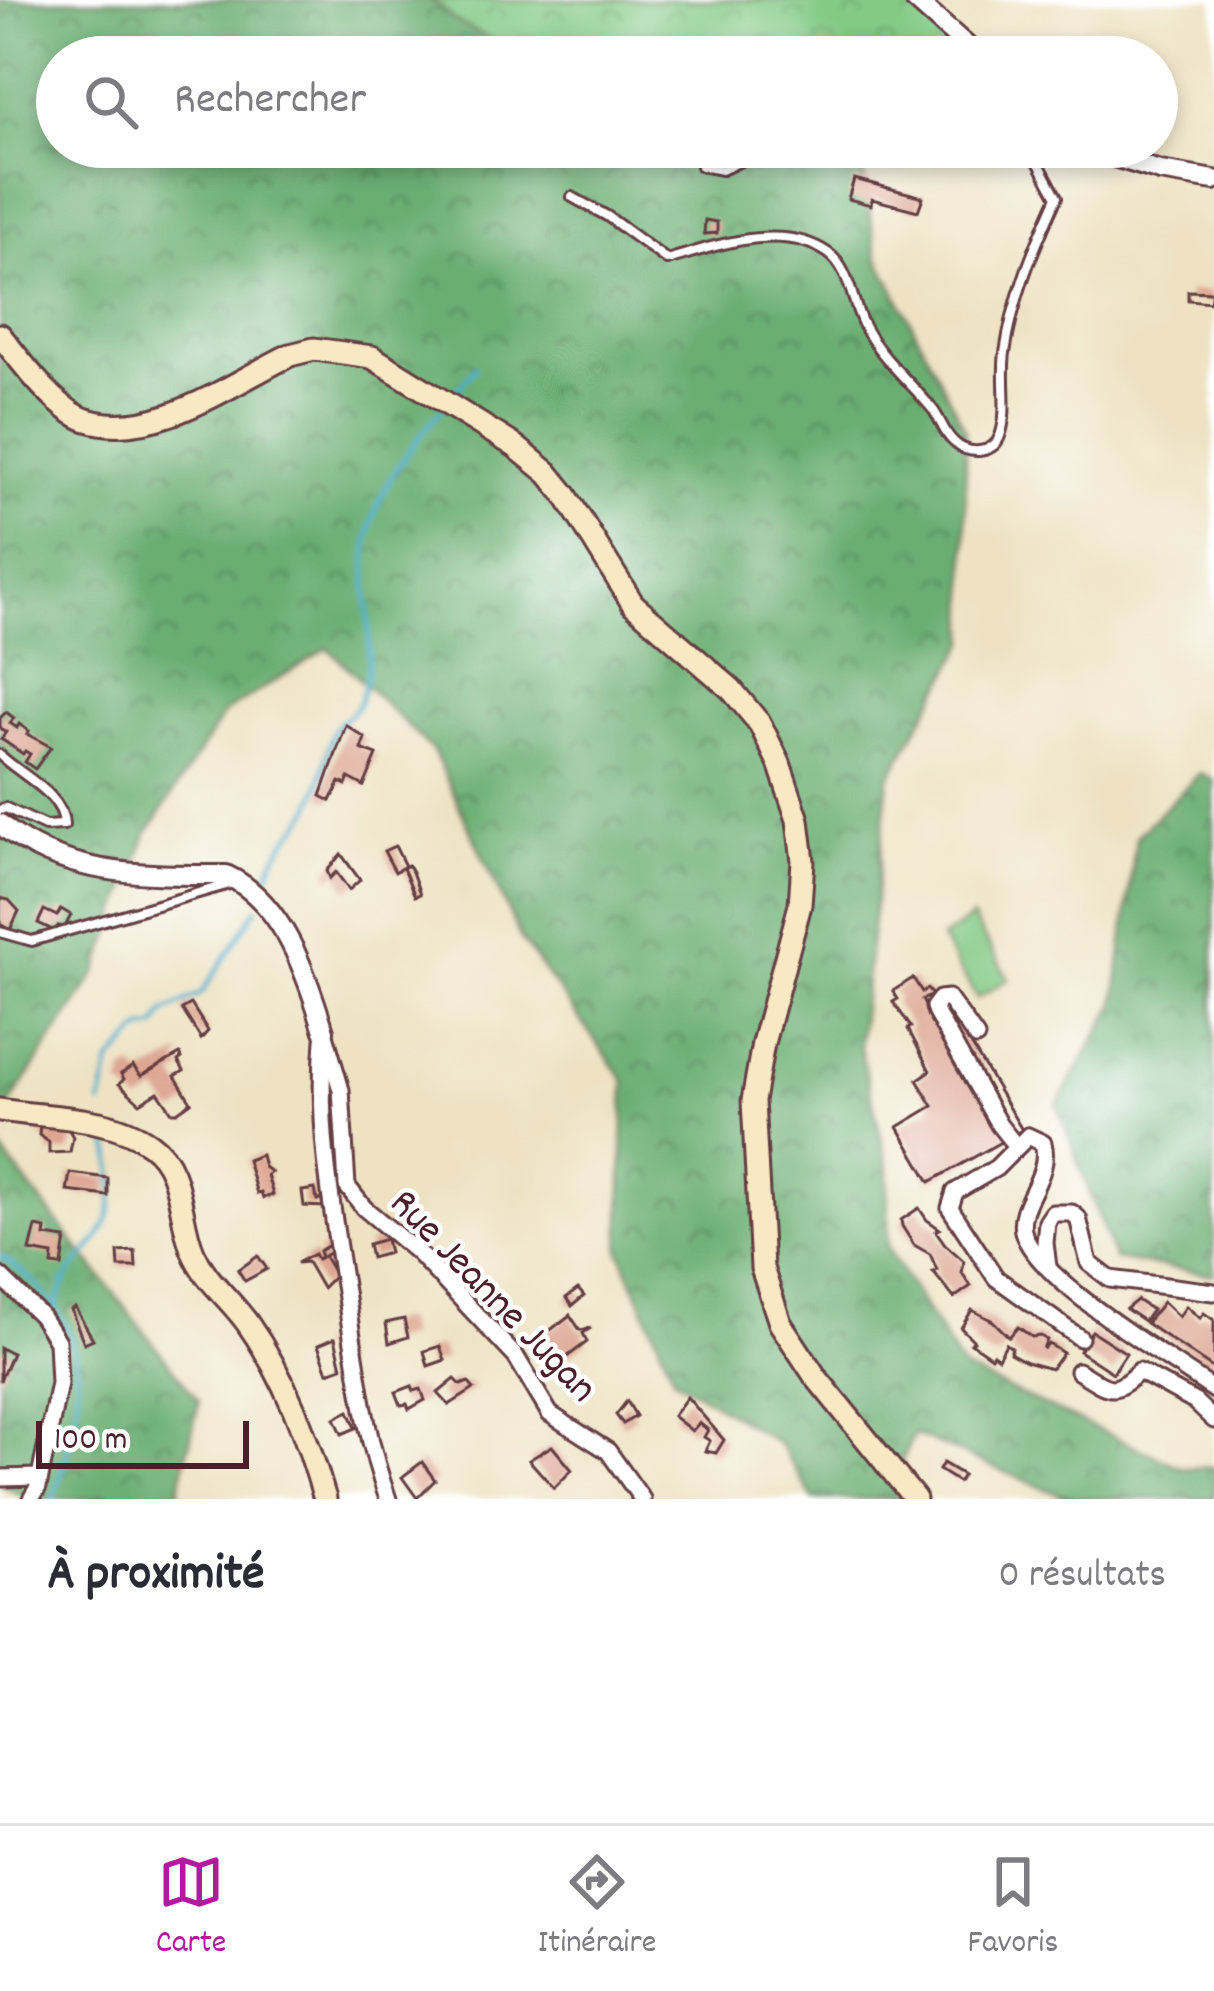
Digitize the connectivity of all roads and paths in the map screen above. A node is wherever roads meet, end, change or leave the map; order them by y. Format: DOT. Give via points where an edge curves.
graph roads {
  1 [pos="915,0"];
  2 [pos="955,36"];
  3 [pos="1041,168"];
  4 [pos="1150,168"];
  5 [pos="1214,180"];
  6 [pos="572,197"];
  7 [pos="0,335"];
  8 [pos="0,755"];
  9 [pos="0,810"];
  10 [pos="0,824"];
  11 [pos="246,887"];
  12 [pos="0,932"];
  13 [pos="324,1031"];
  14 [pos="976,1037"];
  15 [pos="0,1110"];
  16 [pos="1015,1144"];
  17 [pos="1048,1268"];
  18 [pos="0,1276"];
  19 [pos="1214,1292"];
  20 [pos="1080,1338"];
  21 [pos="1078,1371"];
  22 [pos="1214,1390"];
  23 [pos="1214,1420"];
  24 [pos="40,1477"];
  25 [pos="0,1478"];
  26 [pos="31,1499"];
  27 [pos="325,1499"];
  28 [pos="388,1499"];
  29 [pos="642,1499"];
  30 [pos="915,1499"];
  1 -- 2 [label="street"];
  3 -- 6 [label="lane" via="1057,197 1012,315 1000,437 980,451 954,443 888,363 829,254 768,237 667,260"];
  4 -- 5 [label="street"];
  7 -- 30 [label="main road" via="60,402 85,420 116,424 151,421 290,355 314,349 372,356 548,473 633,604 760,724 798,820 803,861 800,905 752,1101 762,1268 780,1324 814,1376"];
  8 -- 9 [label="lane" via="58,802 64,824 44,826"];
  10 -- 11 [label="street" via="97,871 226,875"];
  11 -- 12 [label="lane" via="51,938"];
  11 -- 13 [label="street, Rue Jeanne Jugan" via="301,962"];
  13 -- 28 [label="street" via="319,1096 331,1205 371,1454"];
  13 -- 29 [label="street, Rue Jeanne Jugan" via="344,1106 347,1186 516,1357 550,1414 608,1451"];
  14 -- 16 [label="street" via="948,998 940,999 936,1013"];
  15 -- 27 [label="main road" via="126,1128 155,1147 172,1170 191,1249 246,1321 304,1426"];
  16 -- 17 [label="street" via="1036,1137 1046,1153 1022,1229"];
  16 -- 20 [label="street" via="996,1168 955,1192 950,1208 996,1278"];
  17 -- 19 [label="street" via="1047,1222 1063,1211 1078,1218 1089,1263 1110,1279"];
  17 -- 22 [label="street"];
  18 -- 24 [label="street" via="57,1341 59,1383"];
  21 -- 23 [label="street" via="1111,1390 1139,1371"];
  24 -- 25 [label="street"];
  24 -- 26 [label="street"];
}
